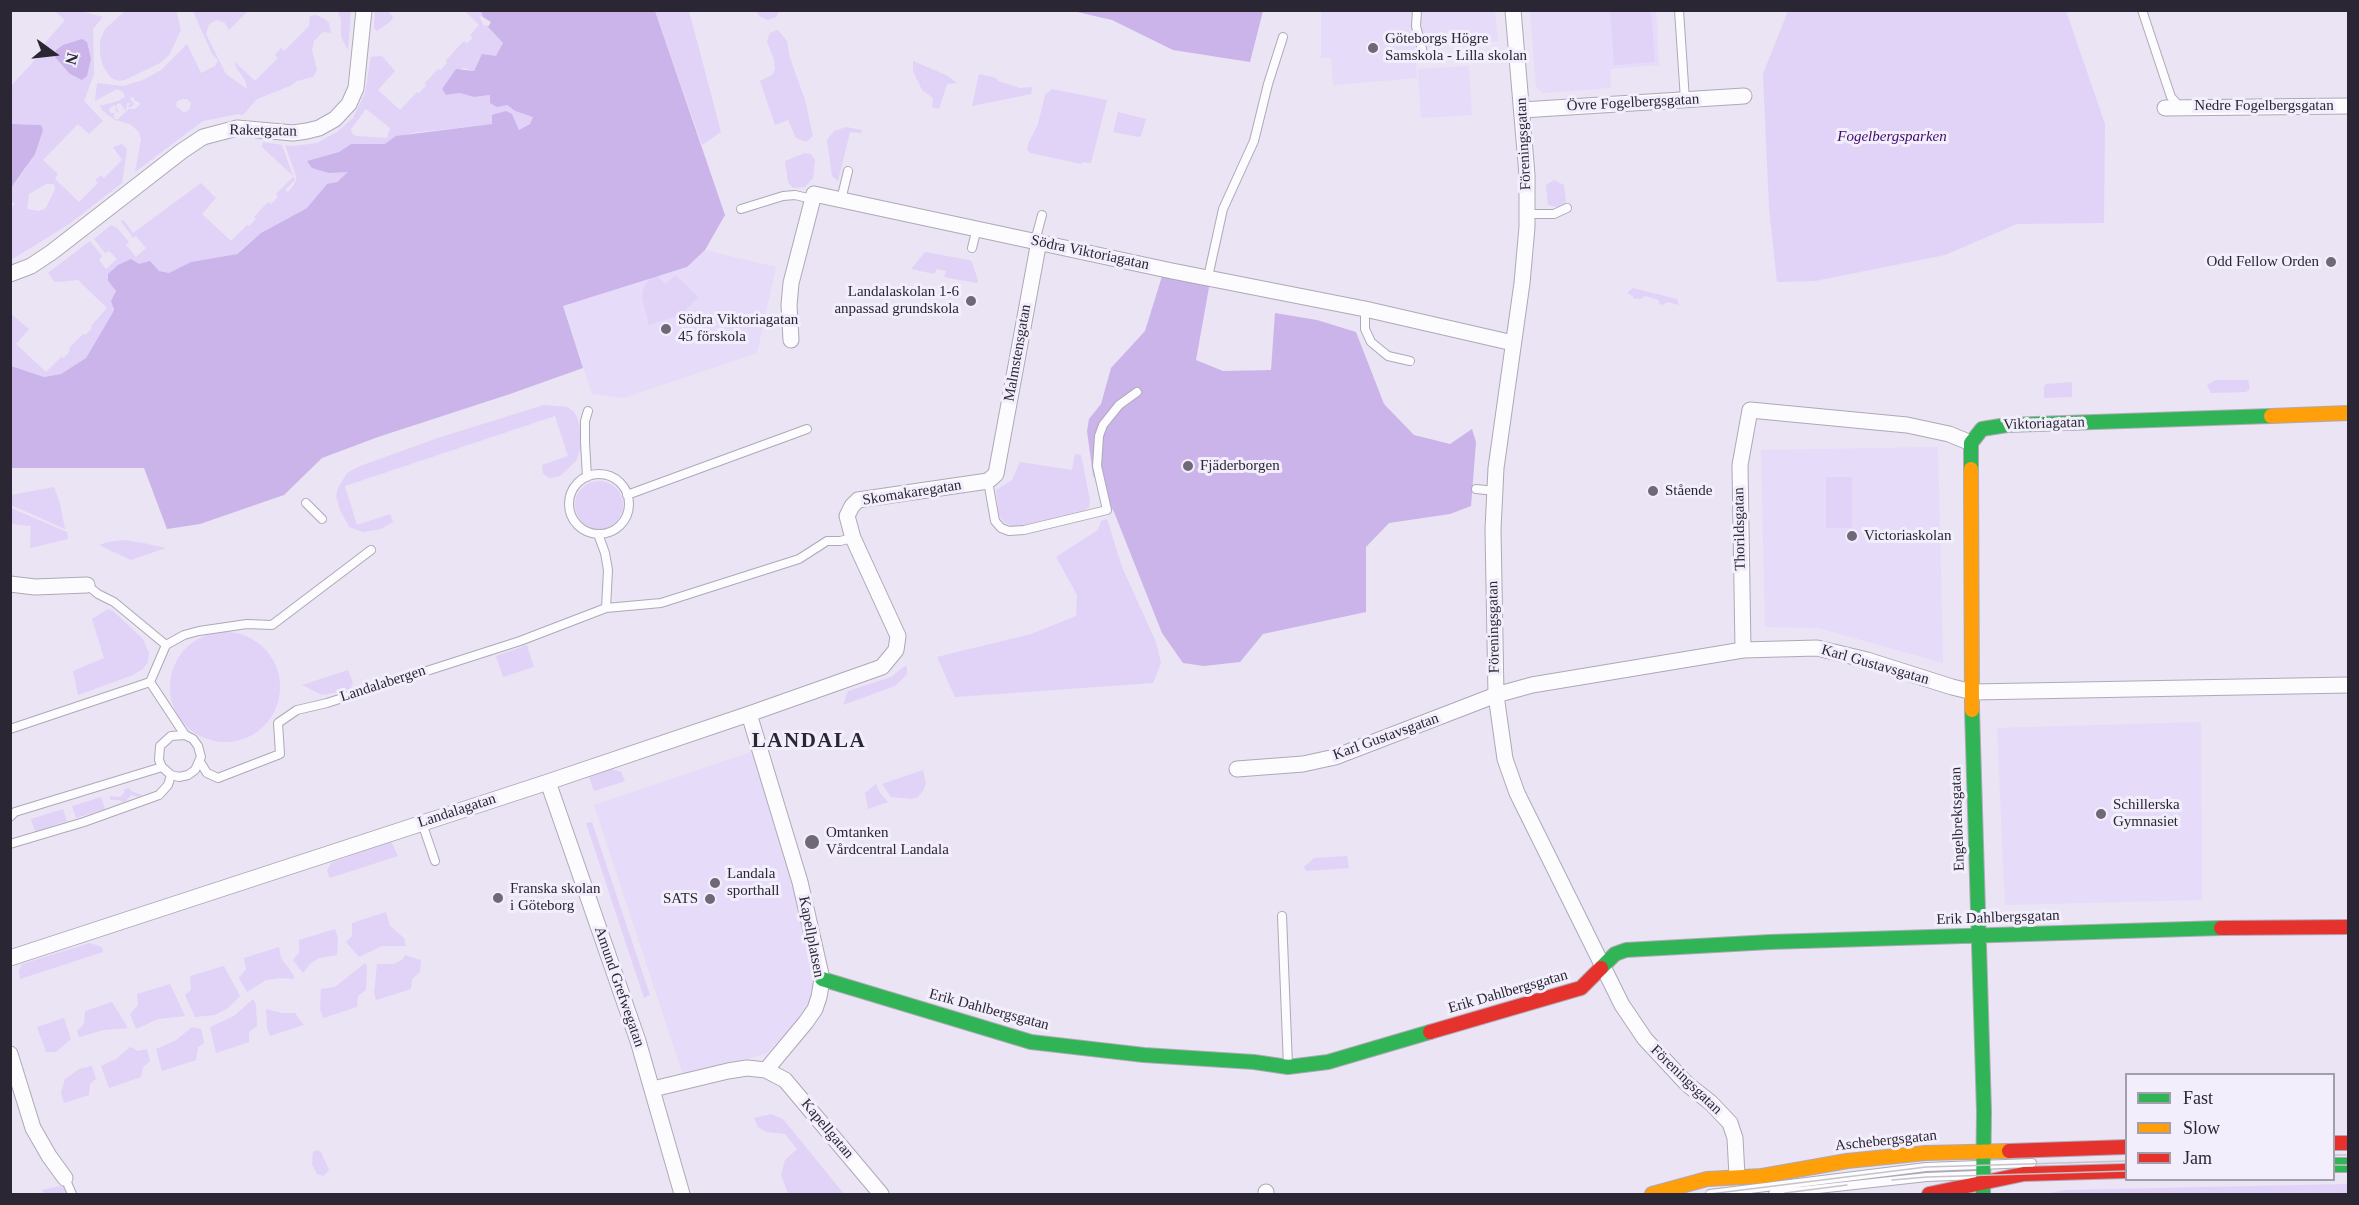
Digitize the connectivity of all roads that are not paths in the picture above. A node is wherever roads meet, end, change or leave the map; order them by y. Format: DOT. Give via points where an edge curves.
graph roads {
  1 [pos="364,10"];
  2 [pos="1418,10"];
  3 [pos="1514,10"];
  4 [pos="1679,10"];
  5 [pos="2142,10"];
  6 [pos="1283,37"];
  7 [pos="1423,53"];
  8 [pos="1744,96"];
  9 [pos="1685,100"];
  10 [pos="2349,106"];
  11 [pos="2172,107"];
  12 [pos="1522,110"];
  13 [pos="848,171"];
  14 [pos="812,199"];
  15 [pos="841,200"];
  16 [pos="1567,208"];
  17 [pos="741,209"];
  18 [pos="1527,214"];
  19 [pos="1042,215"];
  20 [pos="977,228"];
  21 [pos="1037,241"];
  22 [pos="972,248"];
  23 [pos="10,274"];
  24 [pos="1208,277"];
  25 [pos="1365,309"];
  26 [pos="791,340"];
  27 [pos="1513,343"];
  28 [pos="1410,361"];
  29 [pos="1137,392"];
  30 [pos="588,411"];
  31 [pos="2349,414"];
  32 [pos="807,429"];
  33 [pos="1971,442"];
  34 [pos="587,477"];
  35 [pos="988,481"];
  36 [pos="1476,489"];
  37 [pos="1495,491"];
  38 [pos="627,495"];
  39 [pos="306,502"];
  40 [pos="322,519"];
  41 [pos="598,534"];
  42 [pos="854,538"];
  43 [pos="370,550"];
  44 [pos="10,584"];
  45 [pos="87,585"];
  46 [pos="606,608"];
  47 [pos="166,645"];
  48 [pos="1743,650"];
  49 [pos="150,682"];
  50 [pos="2349,685"];
  51 [pos="1973,692"];
  52 [pos="1496,695"];
  53 [pos="749,714"];
  54 [pos="10,729"];
  55 [pos="186,735"];
  56 [pos="200,762"];
  57 [pos="162,767"];
  58 [pos="1237,769"];
  59 [pos="171,775"];
  60 [pos="548,782"];
  61 [pos="10,817"];
  62 [pos="422,823"];
  63 [pos="10,844"];
  64 [pos="435,861"];
  65 [pos="1282,916"];
  66 [pos="2349,927"];
  67 [pos="1979,935"];
  68 [pos="10,958"];
  69 [pos="1601,966"];
  70 [pos="822,979"];
  71 [pos="10,1054"];
  72 [pos="1288,1067"];
  73 [pos="766,1070"];
  74 [pos="653,1089"];
  75 [pos="2125,1147"];
  76 [pos="1985,1150"];
  77 [pos="2043,1163"];
  78 [pos="2125,1171"];
  79 [pos="1737,1176"];
  80 [pos="65,1178"];
  81 [pos="1984,1179"];
  82 [pos="72,1194"];
  83 [pos="682,1194"];
  84 [pos="881,1194"];
  85 [pos="1652,1194"];
  86 [pos="1710,1194"];
  87 [pos="1773,1194"];
  88 [pos="1929,1194"];
  1 -- 23 [label="street, Raketgatan" via="356,88 349,104 334,119 306,131 232,129 203,137 52,252"];
  2 -- 7 [label="lane" via="1416,27"];
  3 -- 12 [label="street, Föreningsgatan"];
  4 -- 9 [label="lane"];
  5 -- 11 [label="lane, Nedre Fogelbergsgatan"];
  6 -- 24 [label="lane" via="1254,141 1223,209"];
  8 -- 9 [label="street, Övre Fogelbergsgatan"];
  9 -- 12 [label="street, Övre Fogelbergsgatan"];
  10 -- 11 [label="street, Nedre Fogelbergsgatan"];
  12 -- 18 [label="street, Föreningsgatan"];
  13 -- 15 [label="lane"];
  14 -- 15 [label="street, Södra Viktoriagatan" via="814,194"];
  14 -- 17 [label="lane" via="783,196"];
  14 -- 26 [label="street" via="791,283"];
  15 -- 20 [label="street, Södra Viktoriagatan"];
  16 -- 18 [label="lane" via="1554,214"];
  18 -- 27 [label="street, Föreningsgatan"];
  19 -- 21 [label="lane"];
  20 -- 21 [label="street, Södra Viktoriagatan"];
  20 -- 22 [label="lane"];
  21 -- 24 [label="street, Södra Viktoriagatan"];
  21 -- 35 [label="street, Malmstensgatan" via="998,466"];
  24 -- 25 [label="street, Södra Viktoriagatan"];
  25 -- 27 [label="street, Södra Viktoriagatan"];
  25 -- 28 [label="lane" via="1365,329 1371,342 1388,356"];
  27 -- 37 [label="street, Föreningsgatan"];
  29 -- 35 [label="lane" via="1119,405 1099,436 1097,466 1107,510 1009,531 995,521"];
  30 -- 34 [label="lane"];
  31 -- 33 [label="street, Viktoriagatan" via="2007,425 1982,429"];
  32 -- 38 [label="lane"];
  33 -- 48 [label="street, Thorildsgatan" via="1907,425 1750,410 1740,465"];
  33 -- 51 [label="street, Engelbrektsgatan"];
  34 -- 38 [label="lane" via="600,474 613,478"];
  34 -- 41 [label="lane" via="572,492 570,512 582,529"];
  35 -- 42 [label="street, Skomakaregatan" via="858,500 847,516"];
  36 -- 37 [label="lane"];
  37 -- 52 [label="street, Föreningsgatan"];
  38 -- 41 [label="lane" via="624,520 613,530"];
  39 -- 40 [label="lane"];
  41 -- 46 [label="lane" via="608,570"];
  42 -- 46 [label="lane, Landalabergen" via="827,541 799,559 662,603"];
  42 -- 53 [label="street, Landalagatan" via="898,636 896,650 882,667"];
  43 -- 47 [label="lane" via="272,625 247,624 199,631"];
  44 -- 45 [label="street"];
  45 -- 47 [label="lane"];
  46 -- 56 [label="lane, Landalabergen" via="520,641 297,710 278,723 280,754 218,778 207,773"];
  47 -- 49 [label="lane"];
  48 -- 51 [label="street, Karl Gustavsgatan" via="1817,648"];
  48 -- 52 [label="street, Karl Gustavsgatan" via="1532,685"];
  49 -- 54 [label="lane"];
  49 -- 55 [label="lane"];
  50 -- 51 [label="street, Karl Gustavsgatan"];
  51 -- 67 [label="street, Engelbrektsgatan"];
  52 -- 58 [label="street, Karl Gustavsgatan" via="1335,757 1303,764"];
  52 -- 69 [label="street, Föreningsgatan" via="1505,759 1517,793"];
  53 -- 60 [label="street, Landalagatan"];
  53 -- 70 [label="street, Kapellplatsen" via="795,862"];
  55 -- 56 [label="lane" via="198,746"];
  55 -- 57 [label="lane" via="171,736 160,746"];
  56 -- 59 [label="lane" via="188,775"];
  57 -- 59 [label="lane"];
  57 -- 61 [label="lane" via="15,812"];
  59 -- 63 [label="lane" via="159,795"];
  60 -- 62 [label="street, Landalagatan"];
  60 -- 74 [label="street, Amund Grefwegatan"];
  62 -- 64 [label="lane"];
  62 -- 68 [label="street, Landalagatan"];
  65 -- 72 [label="lane"];
  66 -- 67 [label="street, Erik Dahlbergsgatan"];
  67 -- 69 [label="street, Erik Dahlbergsgatan" via="1626,950"];
  67 -- 76 [label="street, Engelbrektsgatan"];
  69 -- 72 [label="street, Erik Dahlbergsgatan" via="1581,988 1328,1062"];
  69 -- 79 [label="street, Föreningsgatan" via="1645,1039 1730,1123 1736,1138"];
  70 -- 72 [label="street, Erik Dahlbergsgatan" via="1031,1042"];
  70 -- 73 [label="street, Kapellplatsen" via="815,1008"];
  71 -- 80 [label="street" via="33,1128"];
  73 -- 74 [label="street" via="728,1071"];
  73 -- 84 [label="street, Kapellgatan" via="785,1080"];
  74 -- 83 [label="street, Amund Grefwegatan"];
  75 -- 76 [label="street, Aschebergsgatan"];
  76 -- 79 [label="street, Aschebergsgatan" via="1848,1161 1762,1176"];
  76 -- 81 [label="street, Engelbrektsgatan"];
  77 -- 81 [label="lane"];
  78 -- 81 [label="street"];
  79 -- 85 [label="street, Aschebergsgatan" via="1707,1179"];
  80 -- 82 [label="lane"];
  81 -- 86 [label="lane" via="1926,1167"];
  81 -- 87 [label="lane" via="1927,1176"];
  81 -- 88 [label="street"];
}
